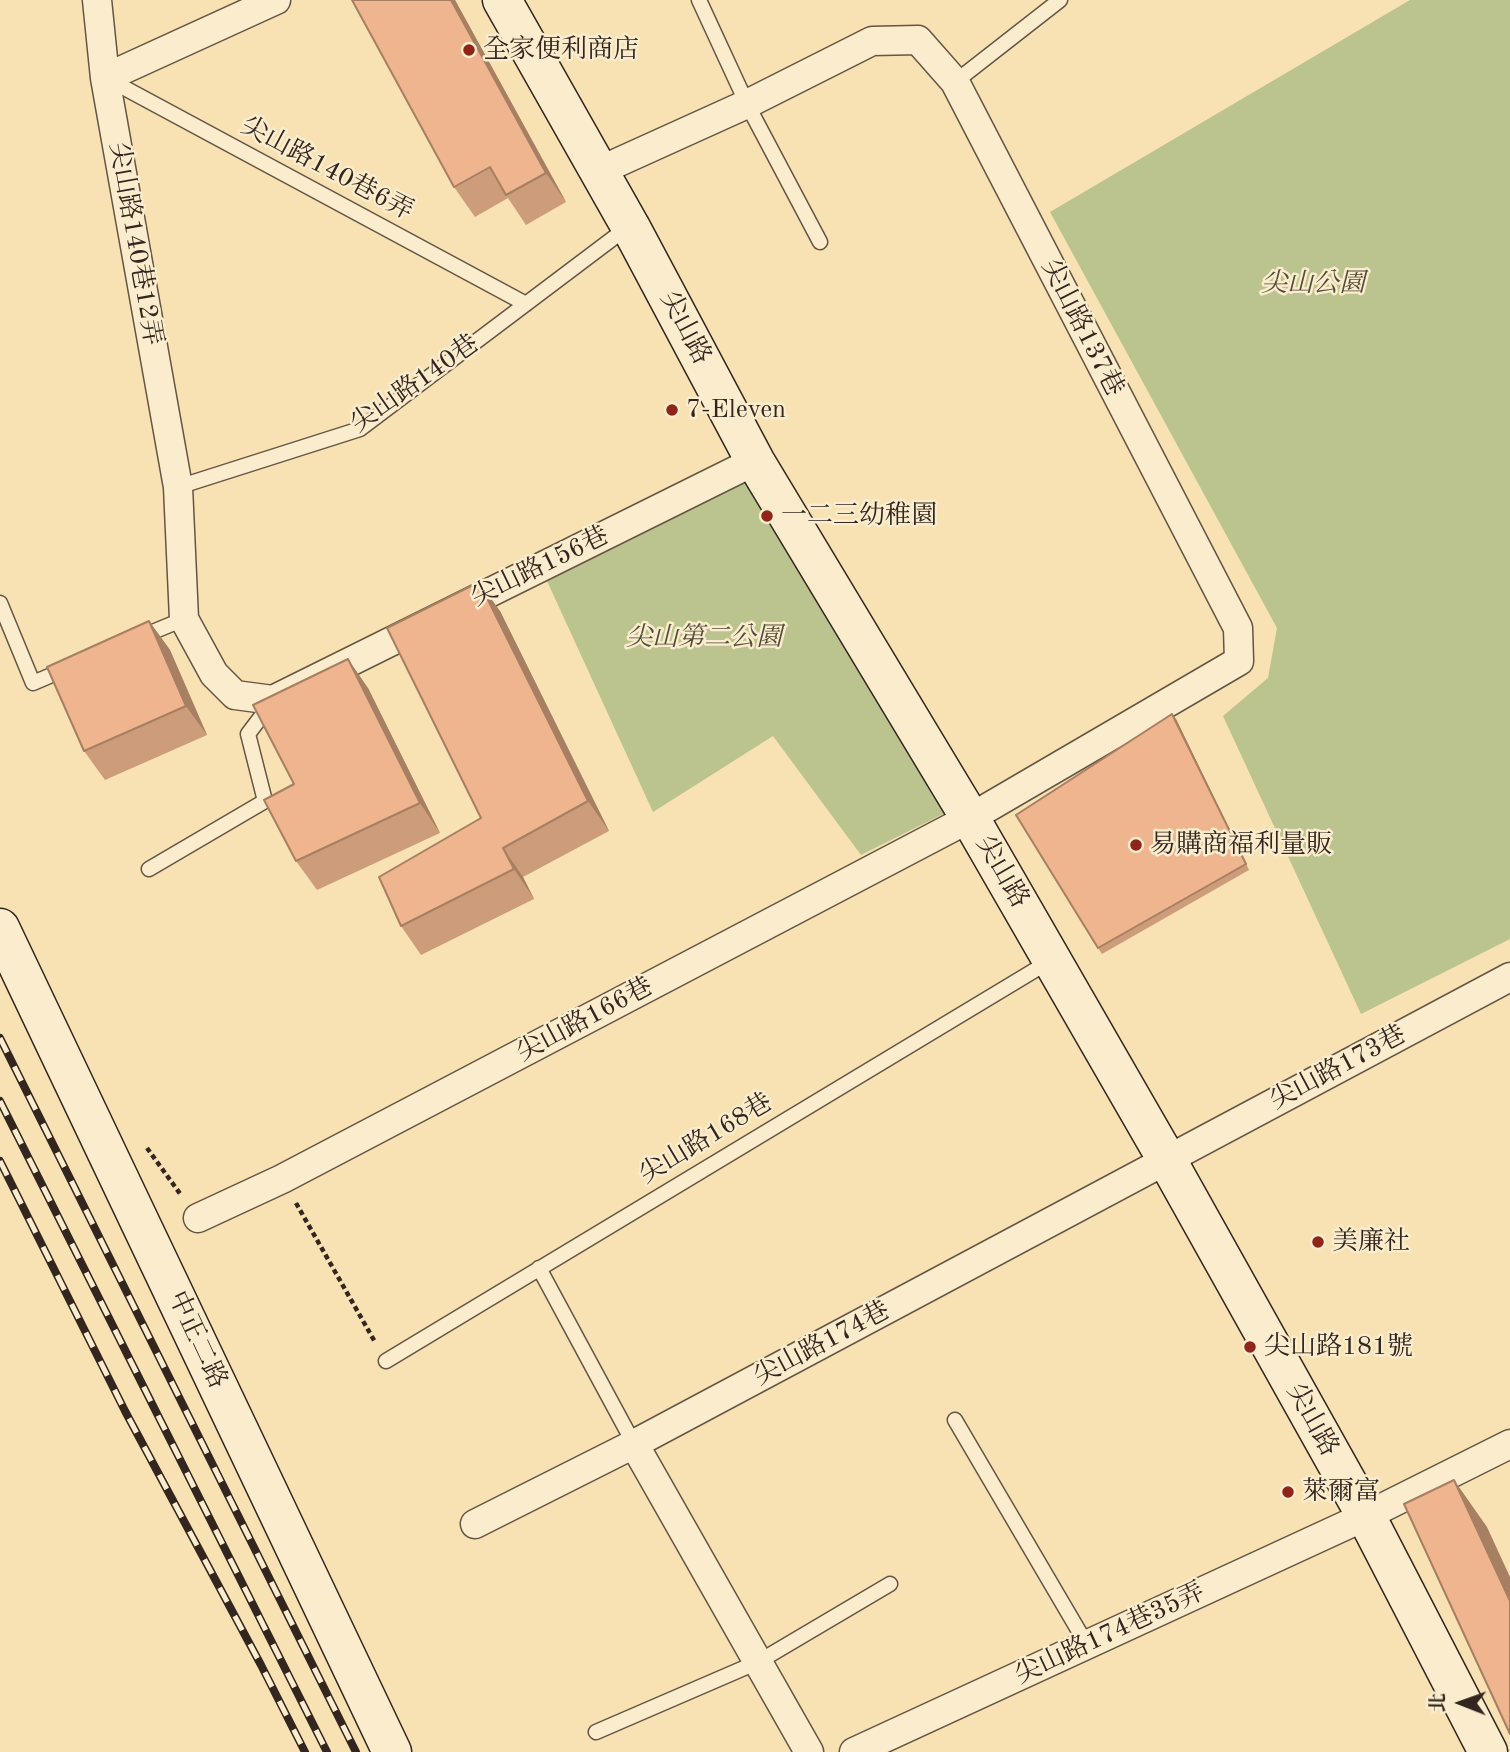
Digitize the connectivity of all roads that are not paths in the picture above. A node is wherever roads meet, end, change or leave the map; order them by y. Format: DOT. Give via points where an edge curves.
graph roads {
  1 [pos="97,0"];
  2 [pos="276,0"];
  3 [pos="502,0"];
  4 [pos="699,0"];
  5 [pos="1060,0"];
  6 [pos="105,78"];
  7 [pos="956,82"];
  8 [pos="747,104"];
  9 [pos="599,171"];
  10 [pos="630,226"];
  11 [pos="820,242"];
  12 [pos="526,304"];
  13 [pos="755,461"];
  14 [pos="178,487"];
  15 [pos="0,603"];
  16 [pos="184,619"];
  17 [pos="121,645"];
  18 [pos="83,661"];
  19 [pos="273,700"];
  20 [pos="970,818"];
  21 [pos="149,869"];
  22 [pos="0,928"];
  23 [pos="1052,960"];
  24 [pos="1510,977"];
  25 [pos="1167,1160"];
  26 [pos="198,1218"];
  27 [pos="539,1268"];
  28 [pos="386,1361"];
  29 [pos="955,1420"];
  30 [pos="634,1444"];
  31 [pos="1510,1444"];
  32 [pos="1366,1516"];
  33 [pos="475,1524"];
  34 [pos="890,1584"];
  35 [pos="1087,1644"];
  36 [pos="758,1662"];
  37 [pos="596,1732"];
  38 [pos="392,1752"];
  39 [pos="809,1752"];
  40 [pos="854,1752"];
  41 [pos="1488,1752"];
  1 -- 6 [label="street, 尖山路140巷12弄"];
  2 -- 6 [label="street"];
  3 -- 9 [label="street, 尖山路"];
  4 -- 8 [label="lane"];
  5 -- 7 [label="lane"];
  6 -- 12 [label="lane, 尖山路140巷6弄"];
  6 -- 14 [label="street, 尖山路140巷12弄"];
  7 -- 8 [label="street, 尖山路137巷" via="919,40 872,41"];
  7 -- 20 [label="street, 尖山路137巷" via="1238,628 1238,661"];
  8 -- 9 [label="street, 尖山路137巷"];
  8 -- 11 [label="lane"];
  9 -- 10 [label="street, 尖山路"];
  10 -- 12 [label="lane, 尖山路140巷"];
  10 -- 13 [label="street, 尖山路"];
  12 -- 14 [label="lane, 尖山路140巷" via="360,429"];
  13 -- 19 [label="street, 尖山路156巷"];
  13 -- 20 [label="street, 尖山路"];
  14 -- 16 [label="street"];
  15 -- 18 [label="lane" via="33,683"];
  16 -- 17 [label="lane"];
  16 -- 19 [label="street" via="214,674 235,695"];
  19 -- 21 [label="lane" via="248,734 265,801"];
  20 -- 23 [label="street, 尖山路"];
  20 -- 26 [label="street, 尖山路166巷" via="282,1180"];
  22 -- 38 [label="street, 中正二路"];
  23 -- 25 [label="street, 尖山路"];
  23 -- 27 [label="lane, 尖山路168巷"];
  24 -- 25 [label="street, 尖山路173巷"];
  25 -- 30 [label="street, 尖山路174巷"];
  25 -- 32 [label="street, 尖山路"];
  27 -- 28 [label="lane, 尖山路168巷"];
  27 -- 30 [label="lane"];
  29 -- 35 [label="lane"];
  30 -- 33 [label="street, 尖山路174巷"];
  30 -- 36 [label="street"];
  31 -- 32 [label="street, 尖山路174巷35弄"];
  32 -- 35 [label="street, 尖山路174巷35弄"];
  32 -- 41 [label="street, 尖山路"];
  34 -- 36 [label="lane"];
  35 -- 40 [label="street, 尖山路174巷35弄"];
  36 -- 37 [label="lane"];
  36 -- 39 [label="street"];
}
